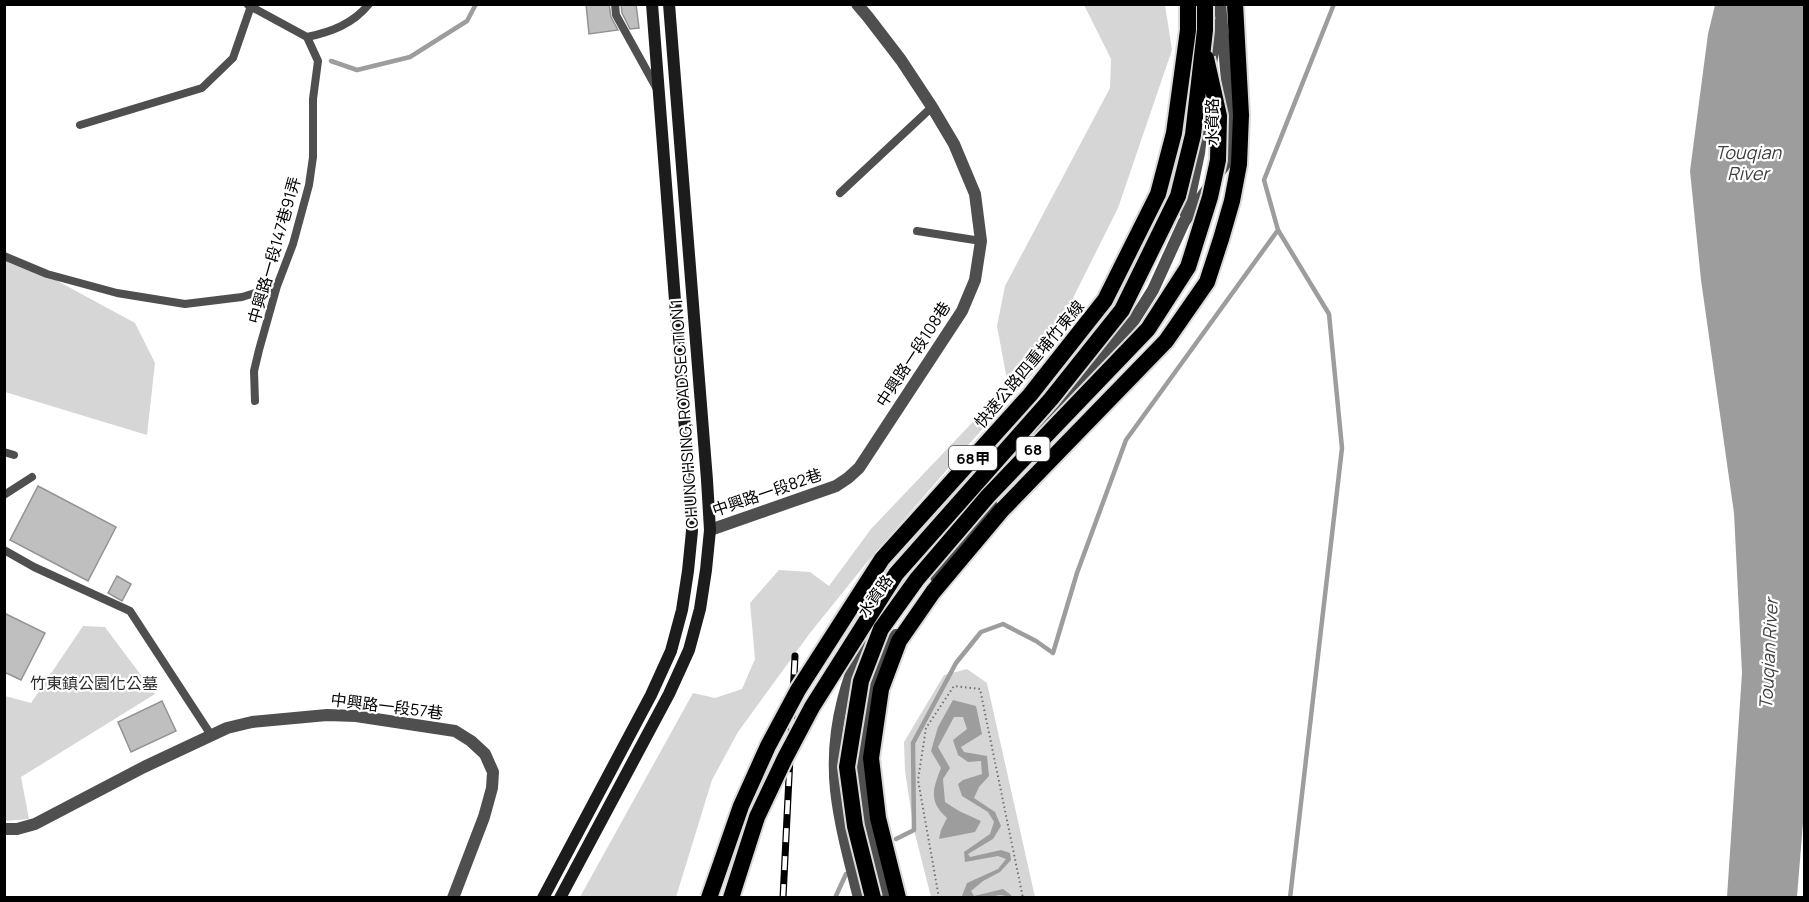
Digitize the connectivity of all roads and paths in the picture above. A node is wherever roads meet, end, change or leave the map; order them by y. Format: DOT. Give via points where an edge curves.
graph roads {
  1 [pos="369,4"];
  2 [pos="615,4"];
  3 [pos="652,4"];
  4 [pos="669,4"];
  5 [pos="857,4"];
  6 [pos="1186,4"];
  7 [pos="249,5"];
  8 [pos="1220,5"];
  9 [pos="307,37"];
  10 [pos="659,93"];
  11 [pos="932,106"];
  12 [pos="80,125"];
  13 [pos="840,193"];
  14 [pos="1184,222"];
  15 [pos="916,231"];
  16 [pos="981,241"];
  17 [pos="4,256"];
  18 [pos="277,286"];
  19 [pos="1089,373"];
  20 [pos="255,401"];
  21 [pos="4,452"];
  22 [pos="14,455"];
  23 [pos="32,477"];
  24 [pos="836,486"];
  25 [pos="4,495"];
  26 [pos="710,530"];
  27 [pos="4,550"];
  28 [pos="211,735"];
  29 [pos="4,829"];
  30 [pos="453,897"];
  31 [pos="543,897"];
  32 [pos="560,897"];
  33 [pos="709,897"];
  34 [pos="731,897"];
  35 [pos="859,897"];
  36 [pos="886,897"];
  37 [pos="939,897"];
  38 [pos="1023,897"];
  1 -- 9 [label="lane" via="360,16 328,33"];
  2 -- 10 [label="lane" via="616,15"];
  3 -- 10 [label="main road, CHUNGHSING, ROAD SECTION 1"];
  4 -- 26 [label="main road, CHUNGHSING, ROAD SECTION 1"];
  5 -- 11 [label="street, 中興路一段108巷"];
  6 -- 33 [label="highway, 快速公路四重埔竹東線 / 68甲, bridge" via="1188,30 1174,133 1158,194 1105,300 1030,395 882,559 798,690 768,746 741,806"];
  6 -- 36 [label="highway, 68, bridge" via="1205,53 1219,116 1218,160 1188,267 1148,329 988,496 917,579 881,629 861,681 848,767 855,826"];
  7 -- 9 [label="lane"];
  7 -- 12 [label="lane" via="233,58 202,88"];
  8 -- 14 [label="street, 水資路" via="1199,153"];
  8 -- 14 [label="street, 水資路" via="1230,113 1228,160"];
  8 -- 34 [label="highway, 68甲, bridge" via="1205,30 1193,135 1178,196 1122,310 1051,399 896,574 812,707 785,758 758,817"];
  8 -- 36 [label="highway, 68" via="1241,115 1239,164 1207,282 1166,341 1002,511 933,592 899,641 881,689 871,758"];
  9 -- 18 [label="lane, 中興路一段147巷91弄" via="318,61 313,99 313,157 296,234"];
  10 -- 31 [label="main road, CHUNGHSING, ROAD SECTION 1" via="692,531 687,581 670,651 651,695"];
  11 -- 13 [label="lane"];
  11 -- 16 [label="street, 中興路一段108巷" via="954,144 975,194"];
  14 -- 19 [label="street, 水資路" via="1147,300"];
  15 -- 16 [label="lane"];
  16 -- 24 [label="street, 中興路一段108巷" via="975,280 962,311 858,468"];
  17 -- 18 [label="lane" via="47,274 117,293 185,304 242,297"];
  18 -- 20 [label="lane, 中興路一段147巷91弄" via="254,371"];
  19 -- 35 [label="street, 水資路" via="906,580 863,646 850,676 835,738 836,790"];
  19 -- 36 [label="street, 水資路" via="924,593 888,646 872,684 860,761 868,822"];
  21 -- 22 [label="lane"];
  23 -- 25 [label="lane"];
  24 -- 26 [label="street, 中興路一段82巷"];
  26 -- 32 [label="main road, CHUNGHSING, ROAD SECTION 1" via="700,609 689,650"];
  27 -- 28 [label="lane" via="130,611"];
  28 -- 29 [label="street, 中興路一段57巷" via="35,824"];
  28 -- 30 [label="street, 中興路一段57巷" via="252,722 327,715 455,731 471,741 485,754 493,772 492,788"];
  37 -- 38 [label="path" via="918,780 926,728 954,686 980,689"];
}
